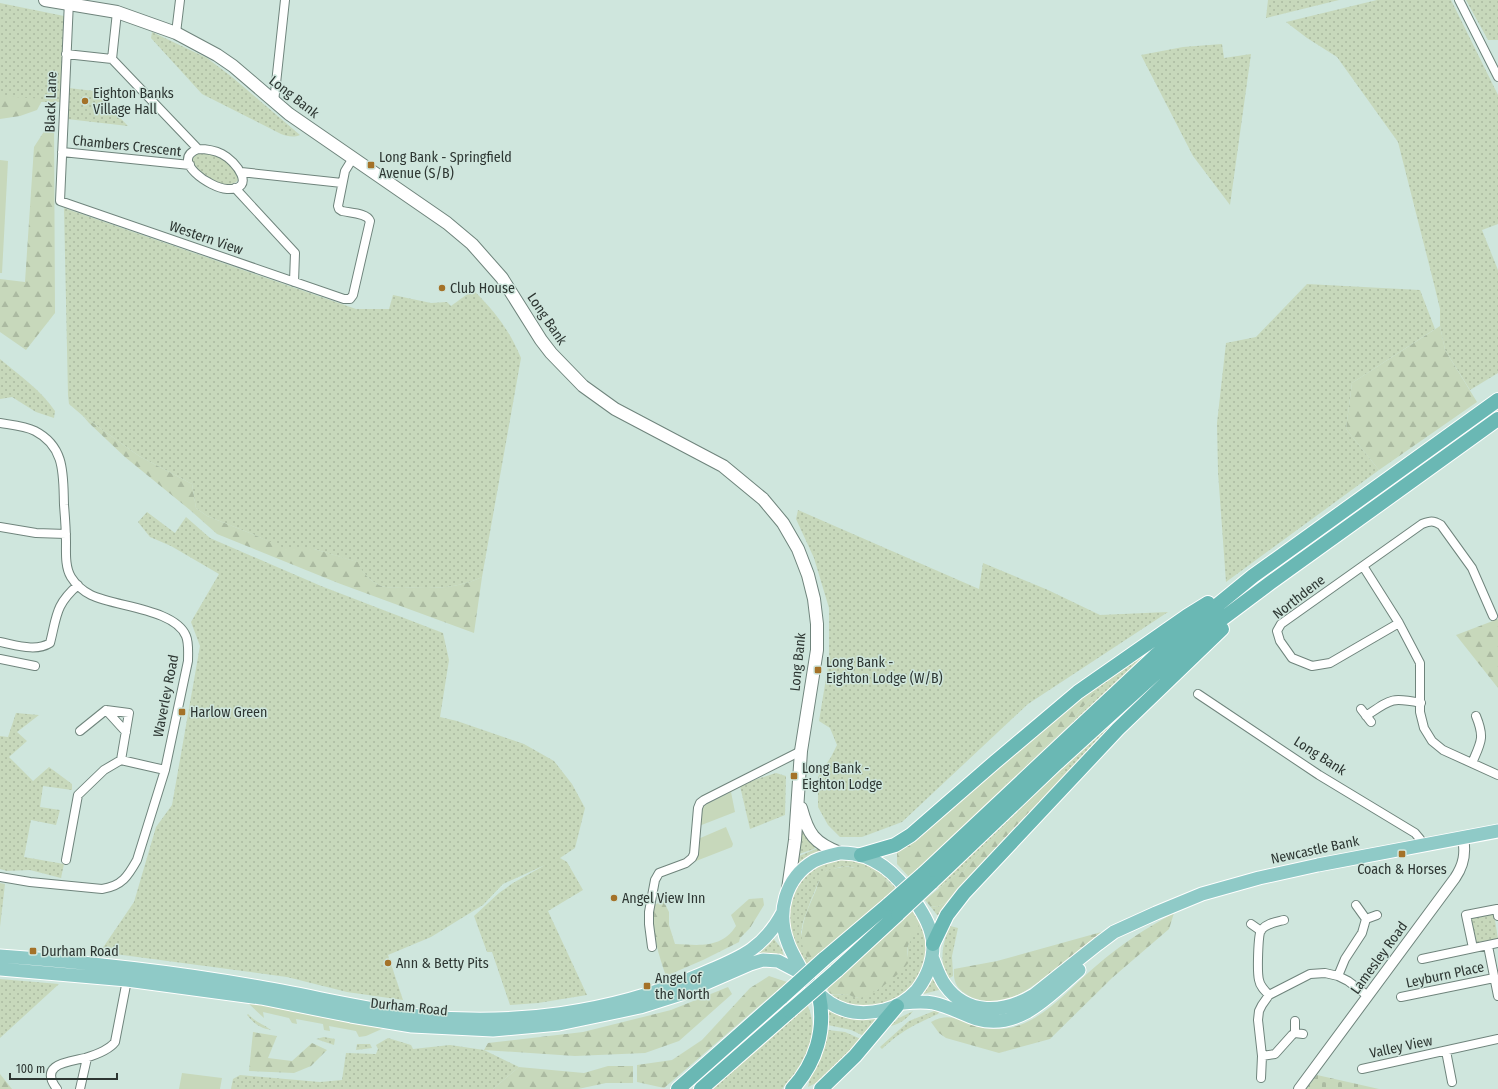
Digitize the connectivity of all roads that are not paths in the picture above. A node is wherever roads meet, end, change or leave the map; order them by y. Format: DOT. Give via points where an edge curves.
graph roads {
  1 [pos="45,0"];
  2 [pos="180,0"];
  3 [pos="285,0"];
  4 [pos="1459,0"];
  5 [pos="69,2"];
  6 [pos="117,12"];
  7 [pos="176,33"];
  8 [pos="66,54"];
  9 [pos="112,59"];
  10 [pos="1498,77"];
  11 [pos="274,102"];
  12 [pos="198,149"];
  13 [pos="62,152"];
  14 [pos="352,158"];
  15 [pos="190,165"];
  16 [pos="242,172"];
  17 [pos="342,183"];
  18 [pos="235,188"];
  19 [pos="60,201"];
  20 [pos="294,282"];
  21 [pos="1498,400"];
  22 [pos="1498,419"];
  23 [pos="0,423"];
  24 [pos="0,527"];
  25 [pos="66,534"];
  26 [pos="1363,566"];
  27 [pos="1253,576"];
  28 [pos="1270,583"];
  29 [pos="78,585"];
  30 [pos="1493,616"];
  31 [pos="1399,623"];
  32 [pos="0,642"];
  33 [pos="0,659"];
  34 [pos="35,666"];
  35 [pos="1198,694"];
  36 [pos="1420,703"];
  37 [pos="106,710"];
  38 [pos="1366,716"];
  39 [pos="1476,716"];
  40 [pos="80,731"];
  41 [pos="126,732"];
  42 [pos="801,751"];
  43 [pos="121,760"];
  44 [pos="1472,762"];
  45 [pos="165,770"];
  46 [pos="1498,775"];
  47 [pos="798,799"];
  48 [pos="1498,831"];
  49 [pos="1463,838"];
  50 [pos="1422,845"];
  51 [pos="840,853"];
  52 [pos="861,855"];
  53 [pos="66,860"];
  54 [pos="0,877"];
  55 [pos="927,879"];
  56 [pos="788,891"];
  57 [pos="1356,905"];
  58 [pos="893,909"];
  59 [pos="783,912"];
  60 [pos="1156,913"];
  61 [pos="1377,915"];
  62 [pos="1498,916"];
  63 [pos="1366,919"];
  64 [pos="1284,920"];
  65 [pos="1251,924"];
  66 [pos="1261,931"];
  67 [pos="1498,943"];
  68 [pos="1488,946"];
  69 [pos="652,947"];
  70 [pos="1472,948"];
  71 [pos="932,951"];
  72 [pos="0,956"];
  73 [pos="1422,959"];
  74 [pos="0,969"];
  75 [pos="803,974"];
  76 [pos="1338,976"];
  77 [pos="1494,978"];
  78 [pos="127,980"];
  79 [pos="819,995"];
  80 [pos="1269,995"];
  81 [pos="1368,996"];
  82 [pos="1498,996"];
  83 [pos="1401,998"];
  84 [pos="900,1004"];
  85 [pos="1295,1021"];
  86 [pos="1498,1040"];
  87 [pos="1446,1051"];
  88 [pos="1262,1056"];
  89 [pos="87,1058"];
  90 [pos="1362,1069"];
  91 [pos="1261,1078"];
  92 [pos="1452,1082"];
  93 [pos="682,1086"];
  94 [pos="57,1089"];
  95 [pos="80,1089"];
  96 [pos="701,1089"];
  97 [pos="792,1089"];
  98 [pos="821,1089"];
  99 [pos="1299,1089"];
  1 -- 5 [label="main road, Long Bank"];
  2 -- 7 [label="street"];
  3 -- 11 [label="street"];
  4 -- 10 [label="street"];
  5 -- 6 [label="main road, Long Bank"];
  5 -- 8 [label="street, Black Lane"];
  6 -- 7 [label="main road, Long Bank"];
  6 -- 9 [label="street"];
  7 -- 11 [label="main road, Long Bank" via="233,66"];
  8 -- 9 [label="street"];
  8 -- 13 [label="street, Black Lane"];
  9 -- 12 [label="street"];
  11 -- 14 [label="main road, Long Bank"];
  12 -- 15 [label="street" via="188,158"];
  12 -- 16 [label="street" via="221,153"];
  13 -- 15 [label="street, Chambers Crescent"];
  13 -- 19 [label="street, Black Lane"];
  14 -- 17 [label="street"];
  14 -- 42 [label="main road, Long Bank" via="447,223 472,244 502,278 544,345 583,386 615,409 723,466 763,498 783,523 798,549 808,575 817,624 817,650"];
  15 -- 18 [label="street" via="199,177 210,184 226,189"];
  16 -- 17 [label="street"];
  16 -- 18 [label="street" via="241,184"];
  17 -- 20 [label="street, Western View" via="339,209 366,216 370,221 353,295 350,299 344,299"];
  18 -- 20 [label="street" via="295,252"];
  19 -- 20 [label="street, Western View"];
  21 -- 27 [label="highway"];
  22 -- 28 [label="highway"];
  23 -- 25 [label="street, Waverley Road" via="34,430 49,441 56,451 64,475"];
  24 -- 25 [label="street" via="36,533"];
  25 -- 29 [label="street, Waverley Road" via="70,576"];
  26 -- 30 [label="street, Northdene" via="1422,524 1436,521 1441,524 1472,568"];
  26 -- 31 [label="street"];
  26 -- 31 [label="street, Northdene" via="1281,624 1277,631 1280,641 1292,658 1312,666 1330,663"];
  27 -- 52 [label="highway" via="1187,616 1078,692 903,841"];
  27 -- 55 [label="highway" via="1155,656"];
  28 -- 55 [label="highway" via="1167,663"];
  28 -- 71 [label="highway" via="1118,729 964,893 947,914"];
  29 -- 32 [label="street" via="65,597 58,609 50,643 44,648"];
  29 -- 45 [label="street, Waverley Road" via="92,596 171,620 186,637 188,661"];
  31 -- 36 [label="street" via="1420,663"];
  33 -- 34 [label="street"];
  35 -- 50 [label="street, Long Bank" via="1319,775 1412,831"];
  36 -- 38 [label="street" via="1393,700"];
  36 -- 44 [label="street" via="1424,728 1432,740 1443,750"];
  37 -- 40 [label="street"];
  37 -- 41 [label="street"];
  37 -- 41 [label="street" via="129,713"];
  39 -- 44 [label="street" via="1482,736"];
  41 -- 43 [label="street"];
  42 -- 47 [label="main road, Long Bank"];
  42 -- 69 [label="street" via="700,803 692,858 686,863 659,873 655,880 649,912"];
  43 -- 45 [label="street"];
  43 -- 53 [label="street" via="104,770 78,795"];
  44 -- 46 [label="street"];
  45 -- 54 [label="street, Waverley Road" via="137,860 122,882 112,888 102,889"];
  47 -- 51 [label="main road, Long Bank" via="806,825 814,839"];
  47 -- 56 [label="main road, Long Bank" via="794,856"];
  48 -- 49 [label="main road, Newcastle Bank"];
  49 -- 50 [label="main road, Newcastle Bank"];
  49 -- 81 [label="street, Lamesley Road" via="1465,852 1459,871"];
  50 -- 60 [label="main road, Newcastle Bank" via="1259,878 1207,893"];
  51 -- 52 [label="main road"];
  51 -- 56 [label="main road" via="814,861 803,869"];
  52 -- 71 [label="main road" via="888,869 910,893 929,925"];
  55 -- 58 [label="highway, bridge"];
  56 -- 59 [label="main road"];
  57 -- 63 [label="street"];
  58 -- 93 [label="highway, bridge" via="824,959"];
  58 -- 96 [label="highway, bridge" via="836,971"];
  59 -- 72 [label="main road, Durham Road" via="770,933 751,951 683,982 610,1004 555,1014 504,1018 418,1015 194,977"];
  59 -- 75 [label="main road" via="788,943"];
  60 -- 71 [label="main road, Newcastle Bank" via="1110,935 1034,995 1004,1008 986,1009 958,999 943,983"];
  60 -- 84 [label="main road, Newcastle Bank" via="1103,950 1040,1004 1019,1016 1006,1020 986,1021 933,1003"];
  61 -- 63 [label="street"];
  62 -- 70 [label="street" via="1497,909 1466,915"];
  63 -- 76 [label="street" via="1362,933 1345,959"];
  64 -- 66 [label="street" via="1271,923"];
  65 -- 66 [label="street"];
  66 -- 80 [label="street" via="1258,939 1259,979 1262,989"];
  67 -- 68 [label="street, Leyburn Place"];
  68 -- 70 [label="street, Leyburn Place"];
  68 -- 77 [label="street, Leyburn Place"];
  70 -- 73 [label="street, Leyburn Place"];
  71 -- 84 [label="main road" via="924,979 915,992"];
  74 -- 78 [label="main road, Durham Road"];
  75 -- 78 [label="main road, Durham Road" via="778,961 764,960 681,994 640,1007 559,1024 493,1030 412,1026 261,998"];
  75 -- 79 [label="main road"];
  76 -- 80 [label="street" via="1325,973 1310,974"];
  76 -- 81 [label="street"];
  77 -- 82 [label="street, Leyburn Place"];
  77 -- 83 [label="street, Leyburn Place"];
  78 -- 89 [label="street" via="115,1042 112,1047"];
  79 -- 84 [label="main road" via="841,1009 858,1013 875,1012"];
  79 -- 97 [label="highway" via="822,1019 818,1043 812,1061"];
  80 -- 88 [label="street" via="1259,1011"];
  81 -- 99 [label="street, Lamesley Road"];
  84 -- 98 [label="highway" via="868,1043"];
  85 -- 88 [label="street" via="1299,1034 1289,1038 1278,1052"];
  86 -- 87 [label="street, Valley View"];
  87 -- 90 [label="street, Valley View"];
  87 -- 92 [label="street, Valley View"];
  88 -- 91 [label="street"];
  89 -- 94 [label="street" via="63,1062 55,1067 51,1081"];
  89 -- 95 [label="street"];
}
